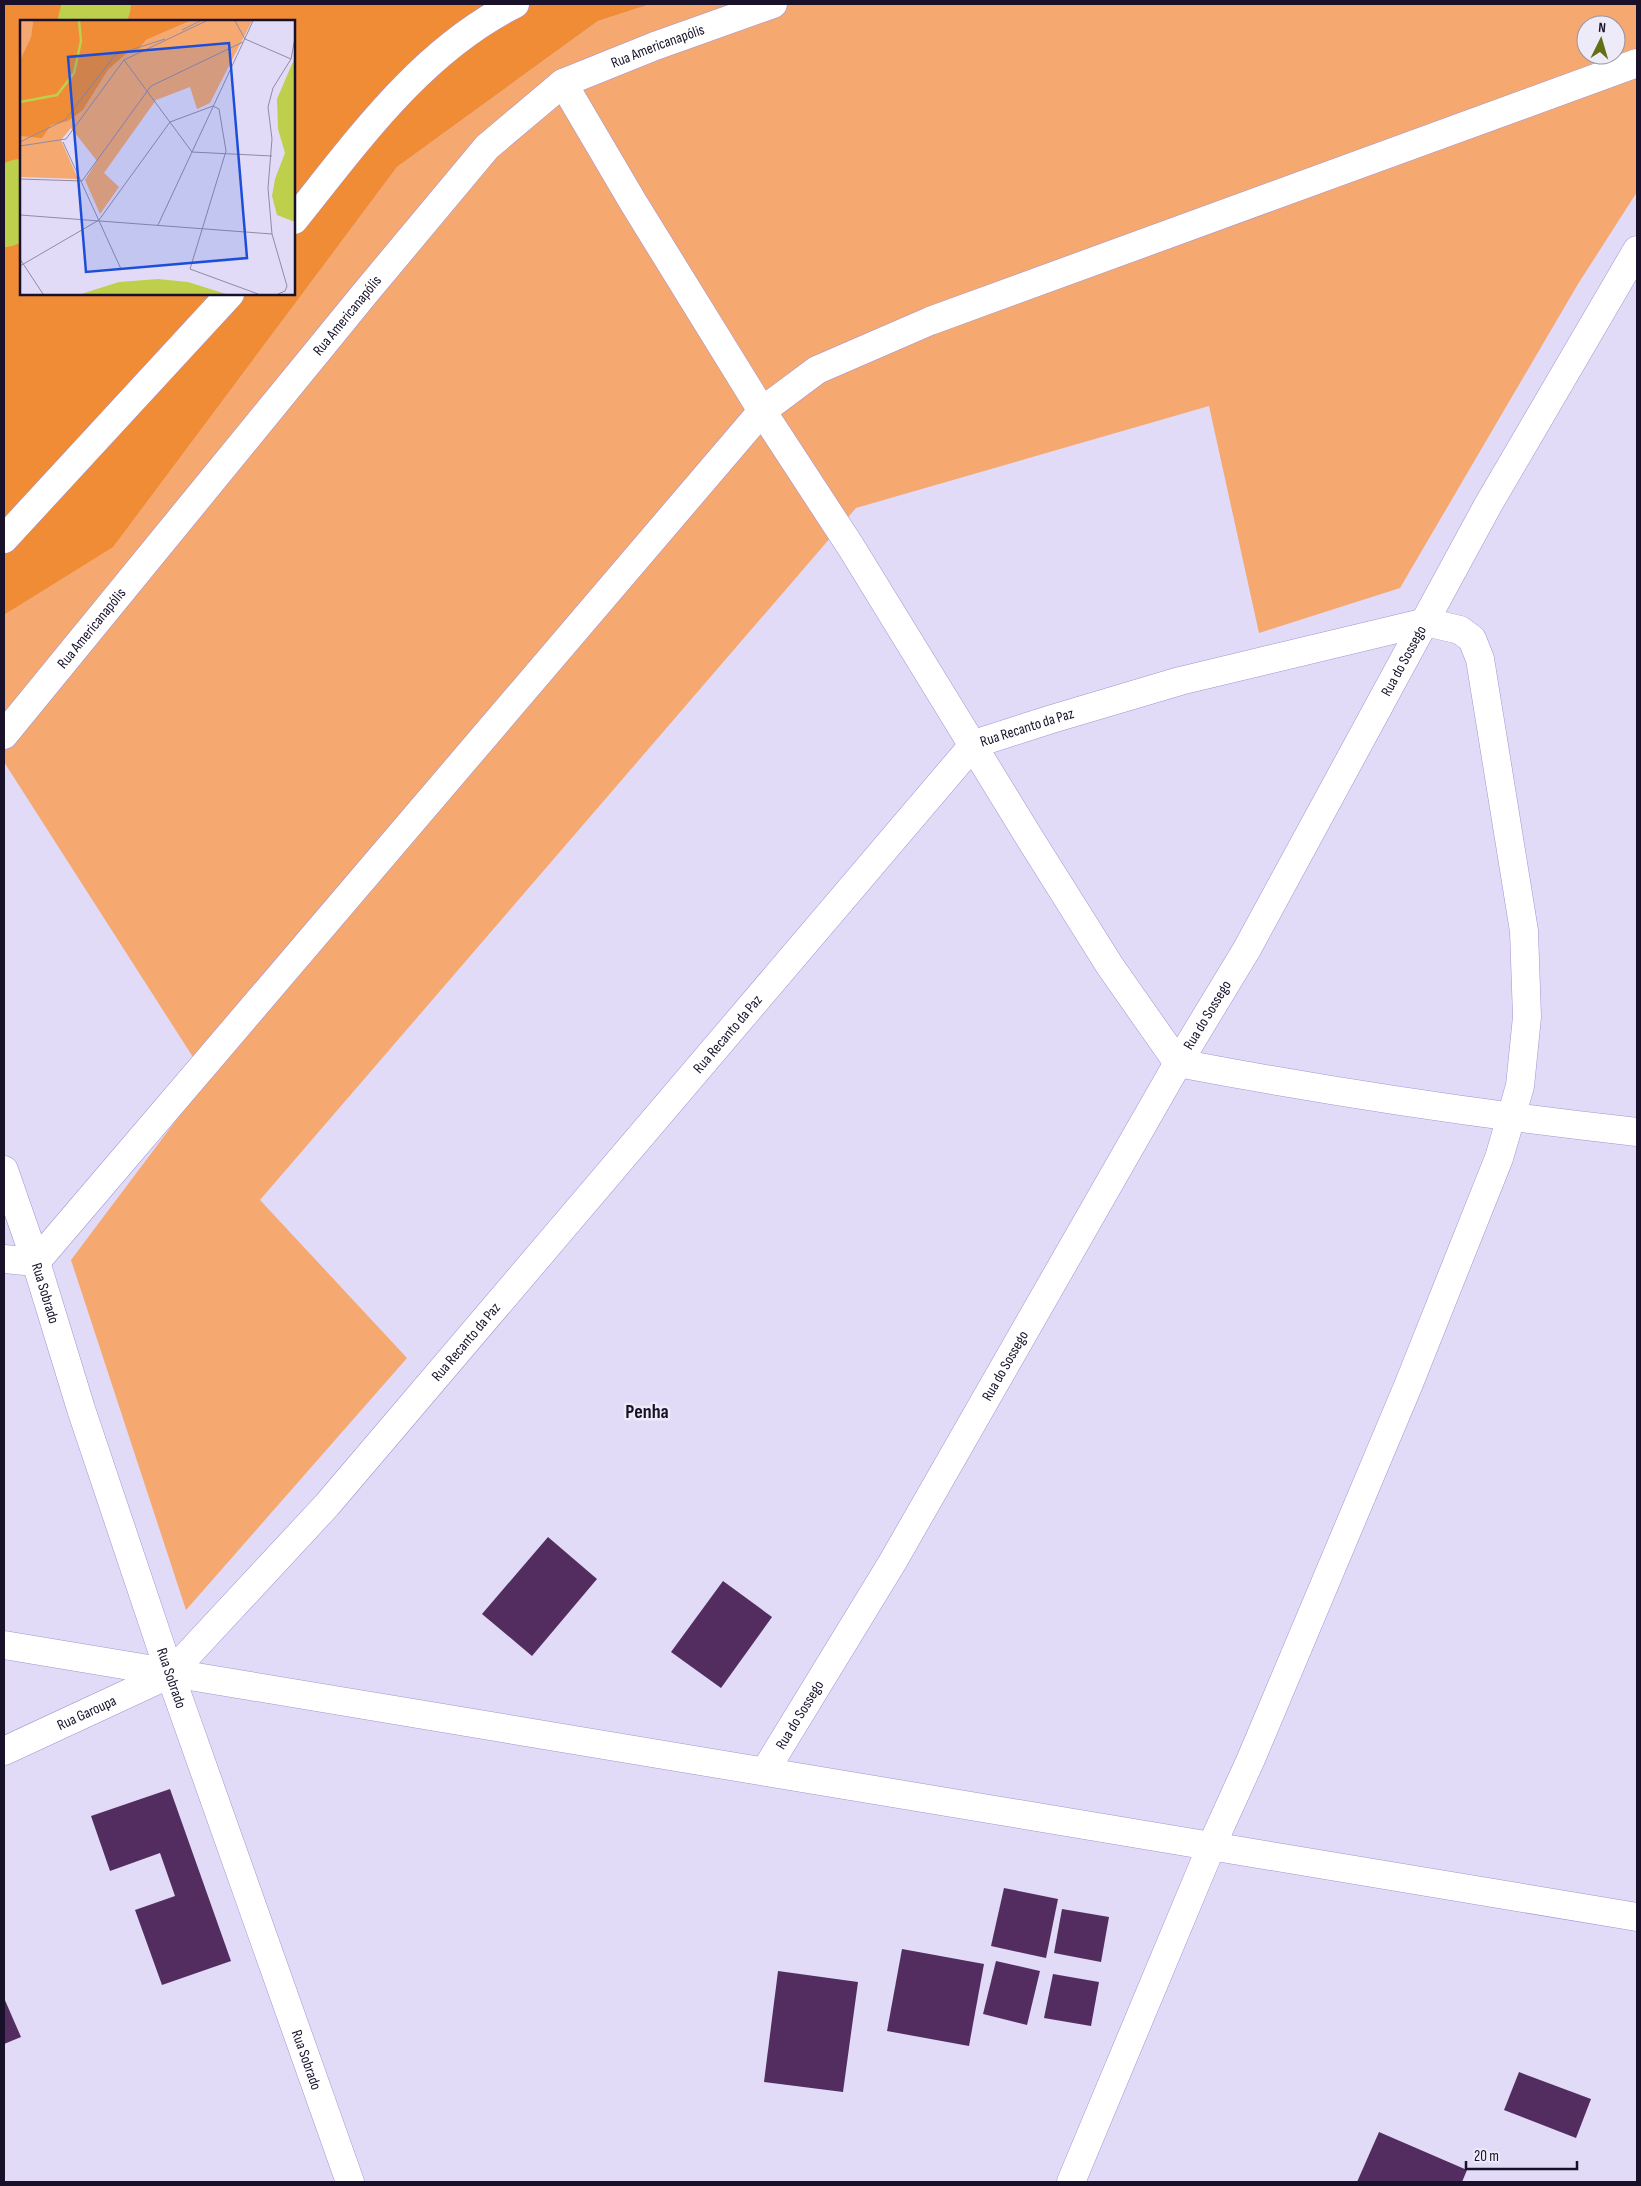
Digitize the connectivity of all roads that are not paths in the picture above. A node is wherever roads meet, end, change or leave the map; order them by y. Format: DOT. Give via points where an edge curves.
graph roads {
  1 [pos="515,4"];
  2 [pos="773,4"];
  3 [pos="1637,63"];
  4 [pos="563,83"];
  5 [pos="295,219"];
  6 [pos="1637,250"];
  7 [pos="229,295"];
  8 [pos="762,411"];
  9 [pos="4,539"];
  10 [pos="1426,622"];
  11 [pos="4,735"];
  12 [pos="974,744"];
  13 [pos="1178,1064"];
  14 [pos="1511,1118"];
  15 [pos="1637,1132"];
  16 [pos="4,1170"];
  17 [pos="4,1258"];
  18 [pos="36,1262"];
  19 [pos="4,1645"];
  20 [pos="170,1674"];
  21 [pos="4,1751"];
  22 [pos="765,1771"];
  23 [pos="1211,1847"];
  24 [pos="1637,1917"];
  25 [pos="350,2182"];
  26 [pos="1071,2182"];
  1 -- 5 [label="street" via="486,18 423,69 376,118"];
  2 -- 4 [label="street, Rua Americanapólis"];
  3 -- 8 [label="street" via="930,321 818,370"];
  4 -- 8 [label="street"];
  4 -- 11 [label="street, Rua Americanapólis" via="487,147"];
  6 -- 10 [label="street, Rua do Sossego" via="1488,505"];
  7 -- 9 [label="street"];
  8 -- 12 [label="street"];
  8 -- 18 [label="street"];
  10 -- 12 [label="street, Rua Recanto da Paz" via="1180,681"];
  10 -- 13 [label="street, Rua do Sossego" via="1247,949"];
  10 -- 14 [label="street" via="1460,630 1472,639 1480,659 1524,931 1528,1017 1520,1086"];
  12 -- 13 [label="street" via="1110,966"];
  12 -- 20 [label="street, Rua Recanto da Paz" via="328,1505"];
  13 -- 14 [label="street"];
  13 -- 22 [label="street, Rua do Sossego" via="892,1563"];
  14 -- 15 [label="street"];
  14 -- 23 [label="street" via="1499,1158 1408,1386"];
  16 -- 18 [label="street, Rua Sobrado"];
  17 -- 18 [label="street"];
  18 -- 20 [label="street, Rua Sobrado"];
  19 -- 20 [label="street"];
  20 -- 21 [label="street, Rua Garoupa"];
  20 -- 22 [label="street"];
  20 -- 25 [label="street, Rua Sobrado"];
  22 -- 23 [label="street"];
  23 -- 24 [label="street"];
  23 -- 26 [label="street"];
}
